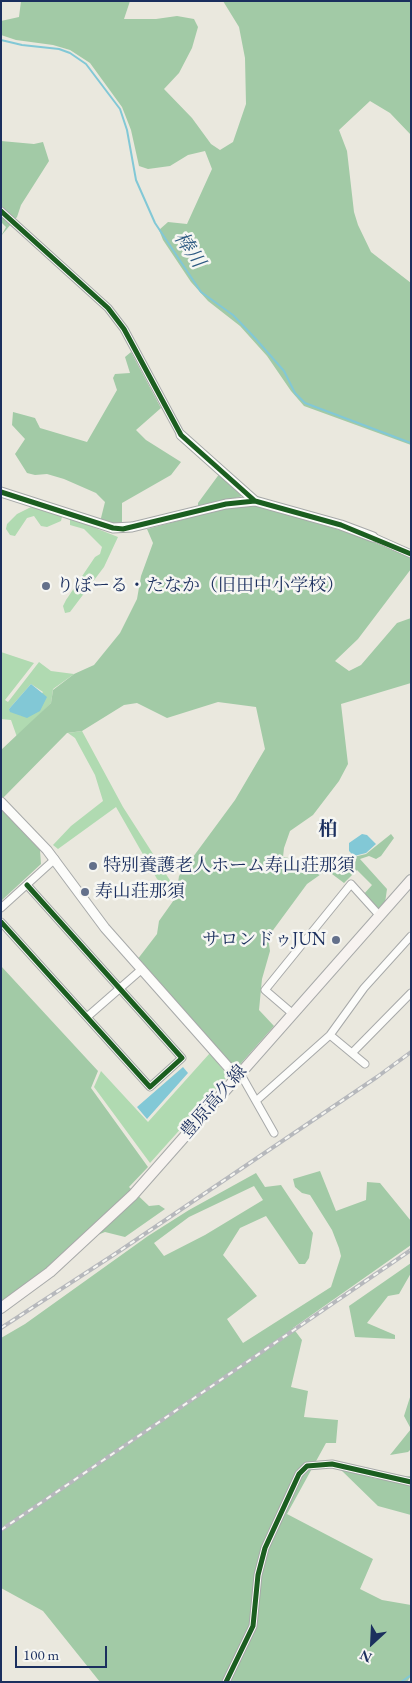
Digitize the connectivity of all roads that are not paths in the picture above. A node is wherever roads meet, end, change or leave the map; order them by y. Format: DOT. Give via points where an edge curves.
graph roads {
  1 [pos="1,211"];
  2 [pos="181,435"];
  3 [pos="1,492"];
  4 [pos="255,501"];
  5 [pos="373,537"];
  6 [pos="411,554"];
  7 [pos="1,802"];
  8 [pos="55,859"];
  9 [pos="27,885"];
  10 [pos="409,885"];
  11 [pos="1,908"];
  12 [pos="379,915"];
  13 [pos="1,922"];
  14 [pos="411,936"];
  15 [pos="142,969"];
  16 [pos="120,988"];
  17 [pos="411,993"];
  18 [pos="293,1014"];
  19 [pos="87,1017"];
  20 [pos="330,1034"];
  21 [pos="352,1053"];
  22 [pos="365,1064"];
  23 [pos="238,1075"];
  24 [pos="256,1101"];
  25 [pos="274,1133"];
  26 [pos="1,1308"];
  27 [pos="411,1482"];
  28 [pos="226,1682"];
  1 -- 2 [label="street" via="108,308 124,329"];
  2 -- 4 [label="street"];
  3 -- 4 [label="street" via="123,529 226,504"];
  4 -- 5 [label="street"];
  5 -- 6 [label="street"];
  7 -- 8 [label="street"];
  8 -- 9 [label="street"];
  8 -- 15 [label="street" via="105,928"];
  9 -- 11 [label="street"];
  9 -- 16 [label="street"];
  10 -- 12 [label="main road, 豊原高久線"];
  12 -- 18 [label="main road, 豊原高久線"];
  12 -- 18 [label="street" via="350,884 265,990"];
  13 -- 19 [label="street"];
  14 -- 20 [label="street" via="364,988"];
  15 -- 16 [label="street"];
  15 -- 23 [label="street"];
  16 -- 19 [label="street"];
  16 -- 19 [label="street" via="182,1058 150,1087"];
  17 -- 21 [label="street"];
  18 -- 23 [label="main road, 豊原高久線"];
  20 -- 21 [label="street"];
  20 -- 24 [label="street"];
  21 -- 22 [label="street"];
  23 -- 24 [label="street"];
  23 -- 26 [label="main road, 豊原高久線" via="114,1214 50,1272"];
  24 -- 25 [label="street"];
  27 -- 28 [label="street" via="332,1464 307,1466 299,1474 265,1548 258,1575 253,1626"];
}
